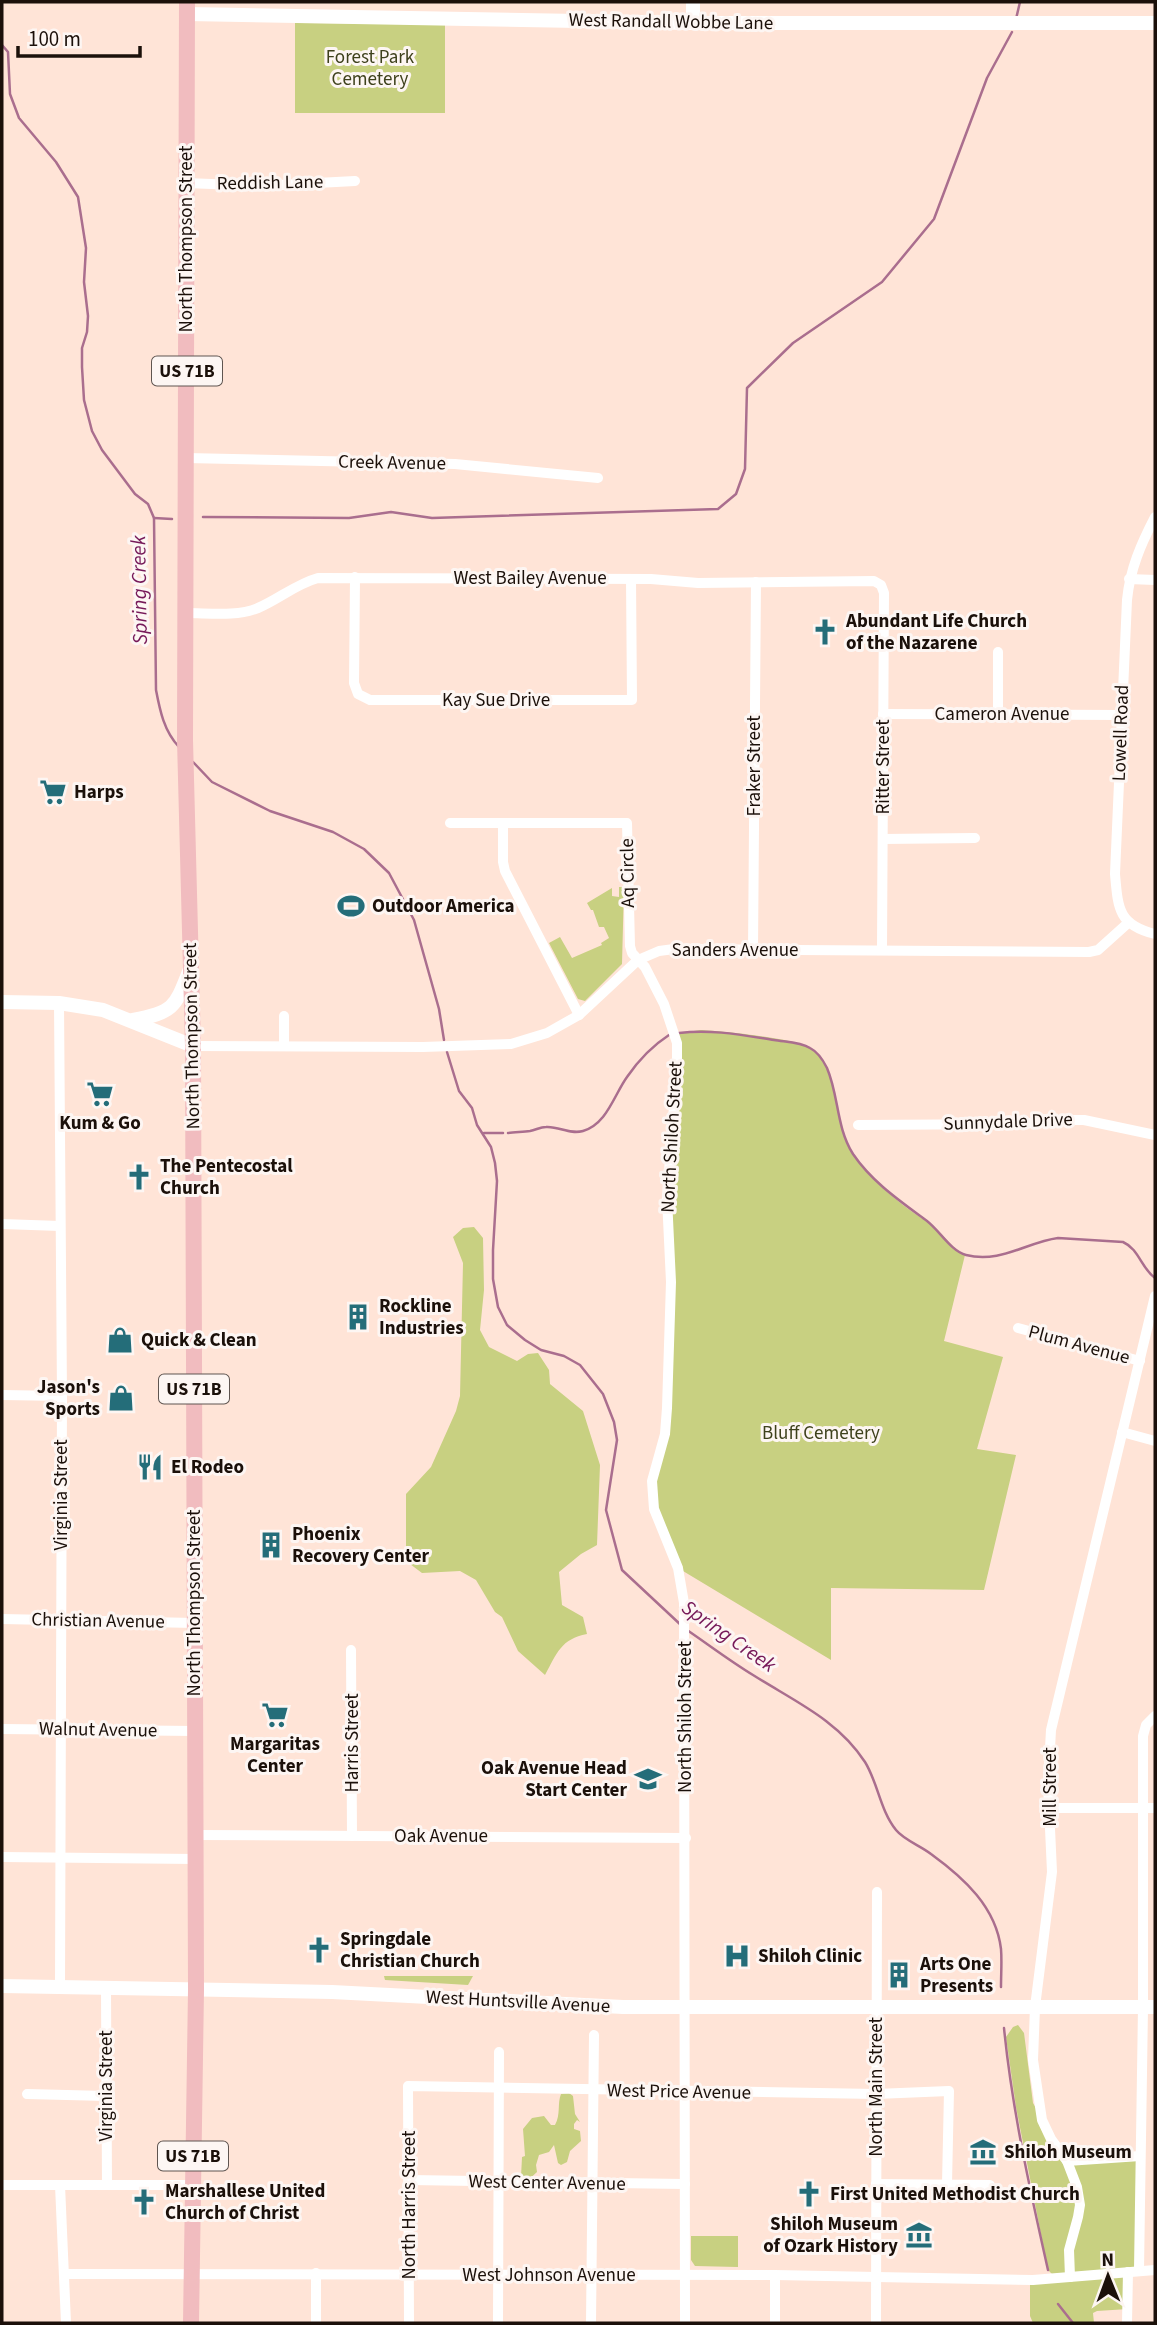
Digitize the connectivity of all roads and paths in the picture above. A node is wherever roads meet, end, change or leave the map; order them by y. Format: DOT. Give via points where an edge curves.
graph roads {
  1 [pos="693,2"];
  2 [pos="187,8"];
  3 [pos="693,23"];
  4 [pos="1155,23"];
  5 [pos="355,181"];
  6 [pos="186,183"];
  7 [pos="186,458"];
  8 [pos="598,478"];
  9 [pos="1155,517"];
  10 [pos="355,577"];
  11 [pos="631,579"];
  12 [pos="1129,579"];
  13 [pos="1155,580"];
  14 [pos="756,582"];
  15 [pos="881,585"];
  16 [pos="186,613"];
  17 [pos="998,652"];
  18 [pos="883,714"];
  19 [pos="998,714"];
  20 [pos="1122,715"];
  21 [pos="450,823"];
  22 [pos="503,823"];
  23 [pos="975,838"];
  24 [pos="883,839"];
  25 [pos="1128,923"];
  26 [pos="1155,934"];
  27 [pos="753,950"];
  28 [pos="882,950"];
  29 [pos="638,960"];
  30 [pos="191,967"];
  31 [pos="2,1002"];
  32 [pos="59,1003"];
  33 [pos="579,1015"];
  34 [pos="284,1016"];
  35 [pos="132,1020"];
  36 [pos="193,1046"];
  37 [pos="284,1046"];
  38 [pos="858,1125"];
  39 [pos="1155,1135"];
  40 [pos="2,1224"];
  41 [pos="60,1226"];
  42 [pos="1155,1296"];
  43 [pos="1018,1328"];
  44 [pos="1140,1361"];
  45 [pos="2,1395"];
  46 [pos="61,1396"];
  47 [pos="1122,1433"];
  48 [pos="1155,1441"];
  49 [pos="2,1619"];
  50 [pos="60,1619"];
  51 [pos="195,1623"];
  52 [pos="351,1650"];
  53 [pos="1155,1716"];
  54 [pos="2,1729"];
  55 [pos="60,1730"];
  56 [pos="194,1731"];
  57 [pos="1150,1807"];
  58 [pos="1049,1808"];
  59 [pos="195,1835"];
  60 [pos="352,1836"];
  61 [pos="686,1838"];
  62 [pos="2,1857"];
  63 [pos="59,1858"];
  64 [pos="195,1859"];
  65 [pos="877,1892"];
  66 [pos="2,1986"];
  67 [pos="60,1987"];
  68 [pos="106,1988"];
  69 [pos="196,1990"];
  70 [pos="877,2007"];
  71 [pos="1035,2007"];
  72 [pos="1149,2007"];
  73 [pos="685,2008"];
  74 [pos="594,2035"];
  75 [pos="499,2052"];
  76 [pos="408,2087"];
  77 [pos="499,2089"];
  78 [pos="593,2090"];
  79 [pos="685,2092"];
  80 [pos="27,2094"];
  81 [pos="876,2094"];
  82 [pos="106,2096"];
  83 [pos="1140,2156"];
  84 [pos="1067,2161"];
  85 [pos="409,2180"];
  86 [pos="498,2182"];
  87 [pos="591,2184"];
  88 [pos="685,2184"];
  89 [pos="876,2184"];
  90 [pos="947,2184"];
  91 [pos="2,2185"];
  92 [pos="60,2185"];
  93 [pos="107,2185"];
  94 [pos="192,2185"];
  95 [pos="990,2185"];
  96 [pos="1155,2270"];
  97 [pos="1133,2271"];
  98 [pos="316,2273"];
  99 [pos="66,2274"];
  100 [pos="192,2274"];
  101 [pos="409,2274"];
  102 [pos="498,2274"];
  103 [pos="591,2275"];
  104 [pos="685,2275"];
  105 [pos="775,2275"];
  106 [pos="1070,2277"];
  107 [pos="876,2278"];
  108 [pos="66,2323"];
  109 [pos="191,2323"];
  110 [pos="316,2323"];
  111 [pos="409,2323"];
  112 [pos="498,2323"];
  113 [pos="591,2323"];
  114 [pos="685,2323"];
  115 [pos="775,2323"];
  116 [pos="876,2323"];
  117 [pos="1128,2323"];
  1 -- 3 [label="street"];
  2 -- 3 [label="street, West Randall Wobbe Lane"];
  2 -- 6 [label="main road, North Thompson Street / US 71B"];
  3 -- 4 [label="street, West Randall Wobbe Lane"];
  5 -- 6 [label="street, Reddish Lane" via="277,186"];
  6 -- 7 [label="main road, North Thompson Street / US 71B"];
  7 -- 8 [label="street, Creek Avenue" via="455,464"];
  7 -- 16 [label="main road, North Thompson Street / US 71B"];
  9 -- 12 [label="street, Lowell Road"];
  10 -- 11 [label="street, West Bailey Avenue"];
  10 -- 11 [label="street, Kay Sue Drive" via="354,683 358,694 370,700 632,700"];
  10 -- 16 [label="street, West Bailey Avenue" via="318,578 243,612"];
  11 -- 14 [label="street, West Bailey Avenue"];
  12 -- 13 [label="street"];
  12 -- 20 [label="street, Lowell Road"];
  14 -- 15 [label="street, West Bailey Avenue"];
  14 -- 27 [label="street, Fraker Street"];
  15 -- 18 [label="street, Ritter Street"];
  16 -- 30 [label="main road, North Thompson Street / US 71B"];
  17 -- 19 [label="street"];
  18 -- 19 [label="street, Cameron Avenue"];
  18 -- 24 [label="street, Ritter Street"];
  19 -- 20 [label="street, Cameron Avenue"];
  20 -- 25 [label="street, Lowell Road" via="1115,874 1120,911"];
  21 -- 22 [label="street, Aq Circle"];
  22 -- 29 [label="street, Aq Circle" via="627,823 630,946"];
  22 -- 33 [label="street" via="505,871"];
  23 -- 24 [label="street"];
  24 -- 28 [label="street, Ritter Street"];
  25 -- 26 [label="street"];
  25 -- 28 [label="street, Sanders Avenue" via="1098,950 1089,952"];
  27 -- 28 [label="street, Sanders Avenue"];
  27 -- 29 [label="street, Sanders Avenue" via="674,949"];
  29 -- 33 [label="street, Sanders Avenue"];
  29 -- 61 [label="street, North Shiloh Street" via="664,1004 677,1043 667,1198 671,1282 667,1408 652,1482 654,1509 678,1568 684,1603"];
  30 -- 35 [label="street" via="169,1010"];
  30 -- 36 [label="main road, North Thompson Street / US 71B"];
  31 -- 32 [label="street"];
  32 -- 35 [label="street"];
  32 -- 41 [label="street, Virginia Street"];
  33 -- 37 [label="street, Sanders Avenue" via="547,1033 511,1044"];
  34 -- 37 [label="street"];
  35 -- 36 [label="street"];
  36 -- 37 [label="street, Sanders Avenue"];
  36 -- 51 [label="main road, North Thompson Street / US 71B"];
  38 -- 39 [label="street, Sunnydale Drive" via="1084,1120"];
  40 -- 41 [label="street"];
  41 -- 46 [label="street, Virginia Street"];
  42 -- 44 [label="street, Mill Street"];
  43 -- 44 [label="street, Plum Avenue"];
  44 -- 47 [label="street, Mill Street"];
  45 -- 46 [label="street"];
  46 -- 50 [label="street, Virginia Street"];
  47 -- 48 [label="street"];
  47 -- 58 [label="street, Mill Street" via="1051,1730"];
  49 -- 50 [label="street, Christian Avenue"];
  50 -- 51 [label="street, Christian Avenue"];
  50 -- 55 [label="street, Virginia Street"];
  51 -- 56 [label="main road, North Thompson Street / US 71B"];
  52 -- 60 [label="street, Harris Street"];
  53 -- 57 [label="street" via="1143,1735"];
  54 -- 55 [label="street, Walnut Avenue"];
  55 -- 56 [label="street, Walnut Avenue"];
  55 -- 63 [label="street, Virginia Street"];
  56 -- 59 [label="main road, North Thompson Street / US 71B"];
  57 -- 58 [label="street"];
  57 -- 72 [label="street"];
  58 -- 71 [label="street, Mill Street" via="1052,1872"];
  59 -- 60 [label="street, Oak Avenue"];
  59 -- 64 [label="main road, North Thompson Street / US 71B"];
  60 -- 61 [label="street, Oak Avenue"];
  61 -- 73 [label="street, North Shiloh Street"];
  62 -- 63 [label="street"];
  63 -- 64 [label="street"];
  63 -- 67 [label="street, Virginia Street"];
  64 -- 69 [label="main road, North Thompson Street / US 71B"];
  65 -- 70 [label="street, North Main Street"];
  66 -- 67 [label="street, West Huntsville Avenue"];
  67 -- 68 [label="street, West Huntsville Avenue"];
  68 -- 69 [label="street, West Huntsville Avenue"];
  68 -- 82 [label="street, Virginia Street"];
  69 -- 73 [label="street, West Huntsville Avenue"];
  69 -- 94 [label="main road, North Thompson Street / US 71B"];
  70 -- 71 [label="street, West Huntsville Avenue"];
  70 -- 73 [label="street, West Huntsville Avenue"];
  70 -- 81 [label="street, North Main Street"];
  71 -- 72 [label="street, West Huntsville Avenue"];
  71 -- 84 [label="street, Mill Street" via="1033,2060 1042,2120"];
  72 -- 83 [label="street"];
  73 -- 79 [label="street, North Shiloh Street"];
  74 -- 78 [label="street"];
  75 -- 77 [label="street"];
  76 -- 77 [label="street, West Price Avenue"];
  76 -- 85 [label="street, North Harris Street"];
  77 -- 78 [label="street, West Price Avenue"];
  77 -- 86 [label="street"];
  78 -- 79 [label="street, West Price Avenue"];
  78 -- 87 [label="street"];
  79 -- 81 [label="street, West Price Avenue"];
  79 -- 88 [label="street, North Shiloh Street"];
  80 -- 82 [label="street"];
  81 -- 89 [label="street, North Main Street"];
  81 -- 90 [label="street, West Price Avenue" via="949,2091"];
  82 -- 93 [label="street, Virginia Street"];
  83 -- 84 [label="street"];
  83 -- 97 [label="street"];
  84 -- 106 [label="street, Mill Street" via="1080,2205 1069,2250"];
  85 -- 86 [label="street, West Center Avenue"];
  85 -- 101 [label="street, North Harris Street"];
  86 -- 87 [label="street, West Center Avenue"];
  86 -- 102 [label="street"];
  87 -- 88 [label="street, West Center Avenue"];
  87 -- 103 [label="street"];
  88 -- 104 [label="street, North Shiloh Street"];
  89 -- 90 [label="street"];
  89 -- 107 [label="street, North Main Street"];
  90 -- 95 [label="street"];
  91 -- 92 [label="street"];
  92 -- 93 [label="street"];
  92 -- 99 [label="street"];
  93 -- 94 [label="street"];
  94 -- 100 [label="main road, North Thompson Street / US 71B"];
  96 -- 97 [label="street, West Johnson Avenue"];
  97 -- 106 [label="street, West Johnson Avenue"];
  97 -- 117 [label="street"];
  98 -- 100 [label="street, West Johnson Avenue"];
  98 -- 101 [label="street, West Johnson Avenue"];
  98 -- 110 [label="street"];
  99 -- 100 [label="street, West Johnson Avenue"];
  99 -- 108 [label="street"];
  100 -- 109 [label="main road, North Thompson Street / US 71B"];
  101 -- 102 [label="street, West Johnson Avenue"];
  101 -- 111 [label="street, North Harris Street"];
  102 -- 103 [label="street, West Johnson Avenue"];
  102 -- 112 [label="street"];
  103 -- 104 [label="street, West Johnson Avenue"];
  103 -- 113 [label="street"];
  104 -- 105 [label="street, West Johnson Avenue"];
  104 -- 114 [label="street, North Shiloh Street"];
  105 -- 107 [label="street, West Johnson Avenue"];
  105 -- 115 [label="street"];
  106 -- 107 [label="street, West Johnson Avenue"];
  107 -- 116 [label="street, North Main Street"];
}
